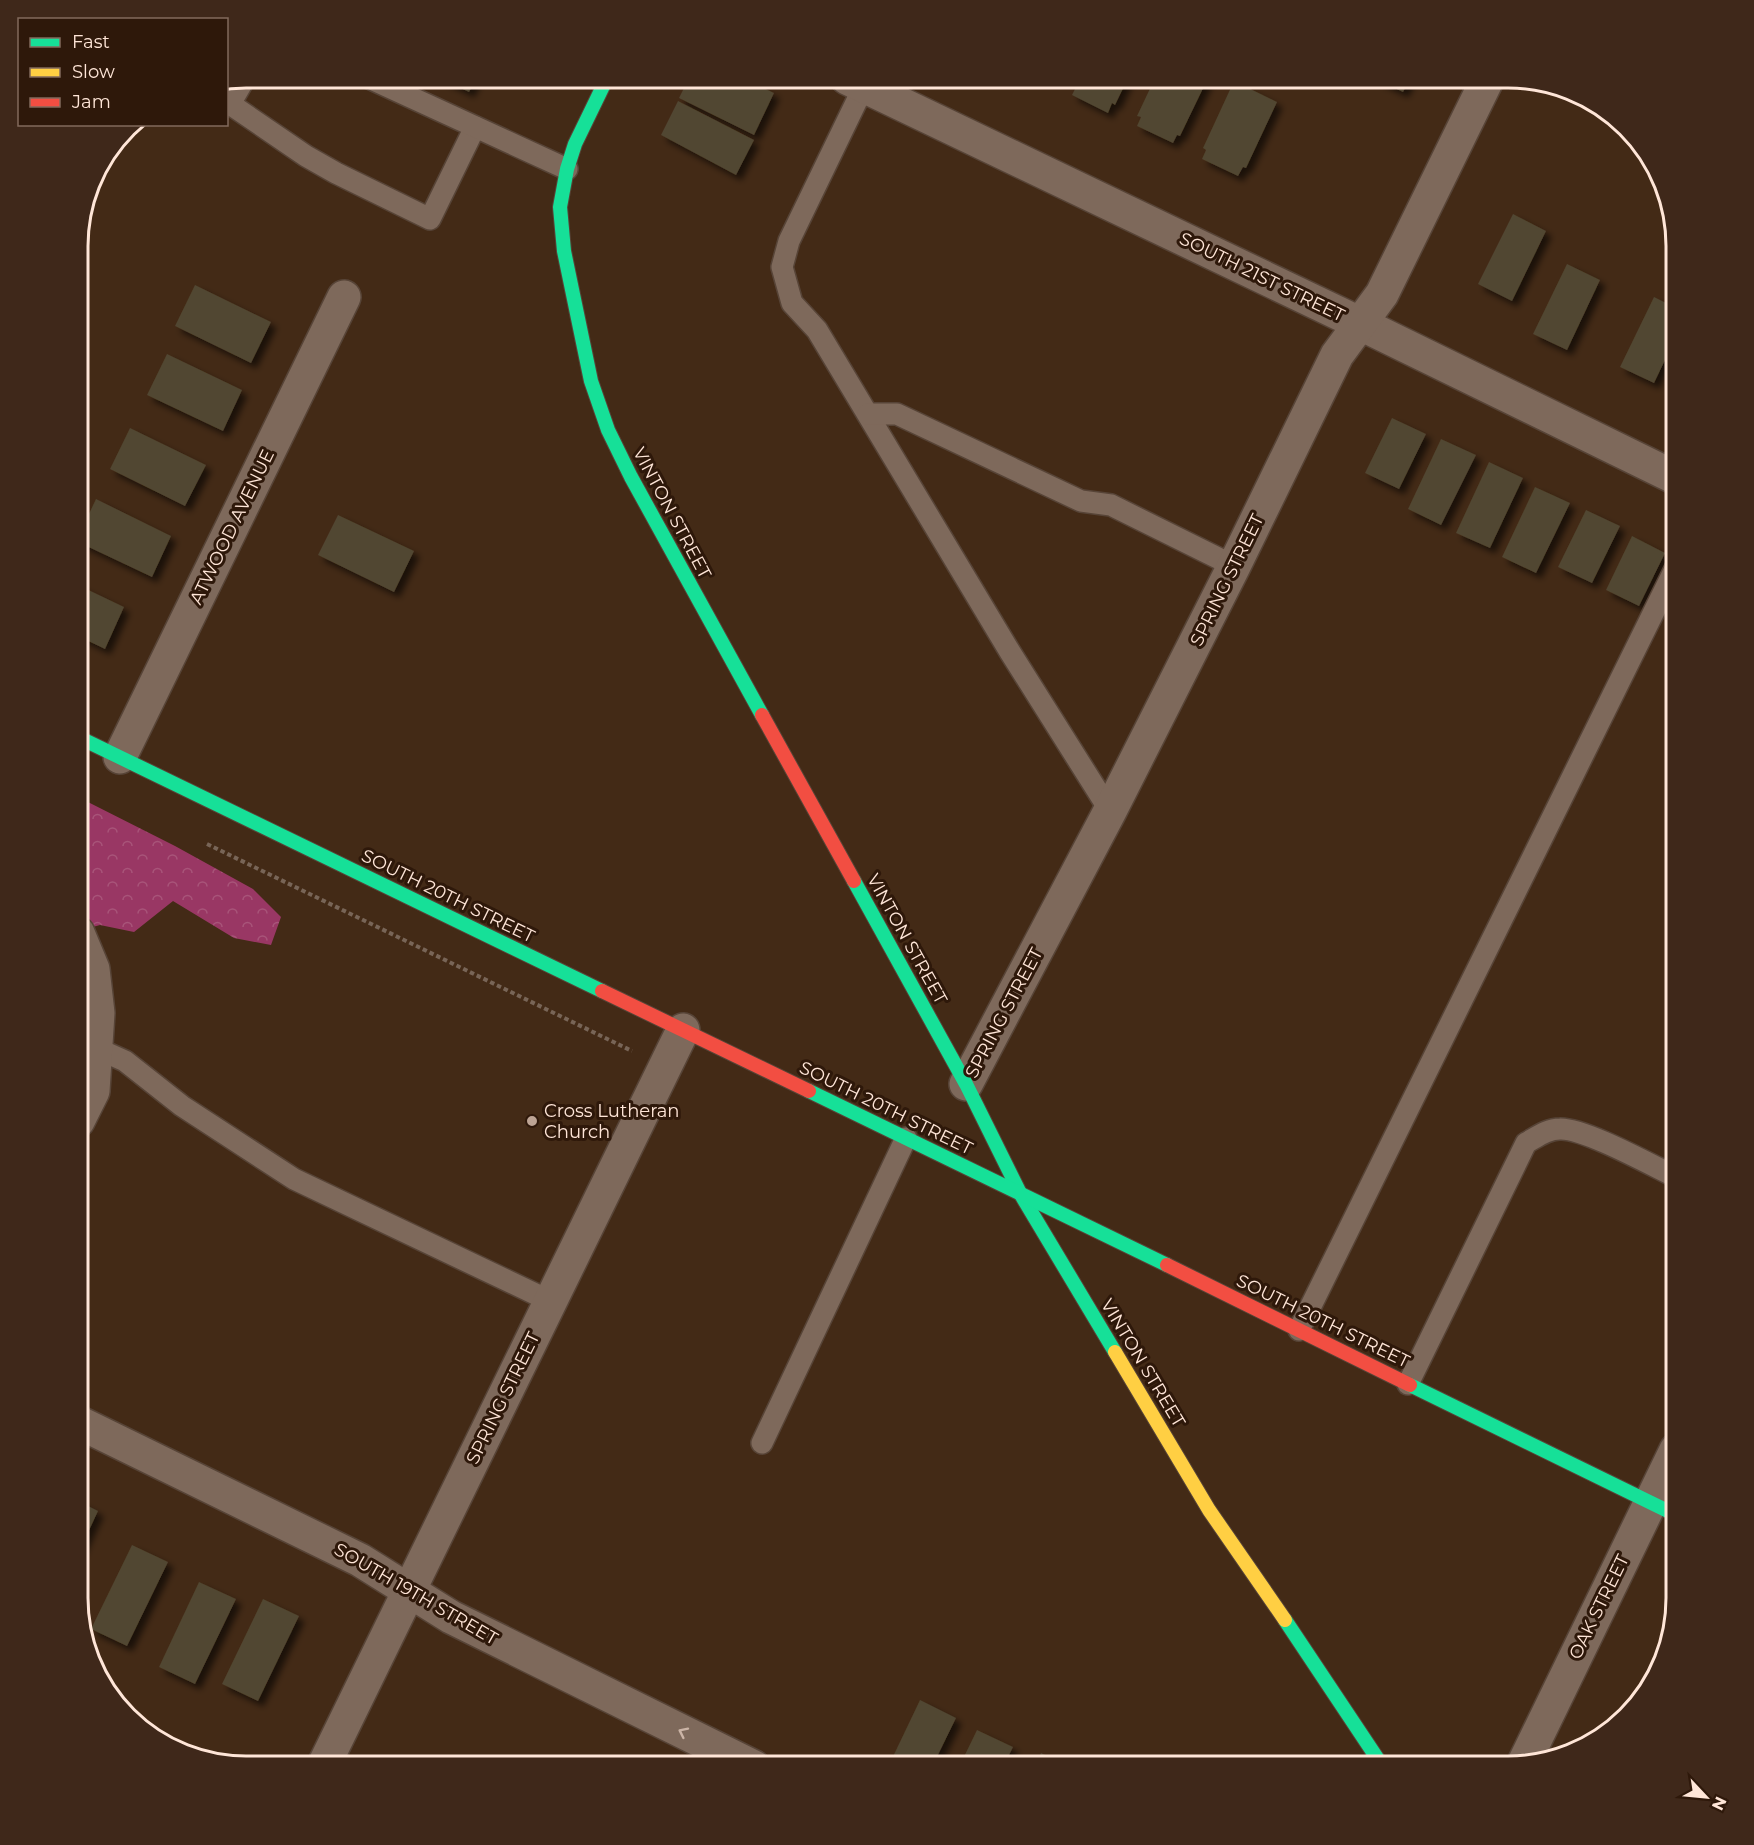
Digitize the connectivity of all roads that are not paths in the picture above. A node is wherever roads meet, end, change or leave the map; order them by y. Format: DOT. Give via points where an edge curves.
graph roads {
  1 [pos="239,89"];
  2 [pos="393,89"];
  3 [pos="602,89"];
  4 [pos="852,89"];
  5 [pos="870,89"];
  6 [pos="1483,89"];
  7 [pos="475,127"];
  8 [pos="567,169"];
  9 [pos="344,297"];
  10 [pos="1361,324"];
  11 [pos="868,414"];
  12 [pos="1666,473"];
  13 [pos="1234,566"];
  14 [pos="1666,587"];
  15 [pos="89,742"];
  16 [pos="120,757"];
  17 [pos="1110,811"];
  18 [pos="88,958"];
  19 [pos="683,1030"];
  20 [pos="96,1048"];
  21 [pos="966,1084"];
  22 [pos="88,1100"];
  23 [pos="906,1138"];
  24 [pos="1666,1172"];
  25 [pos="1020,1193"];
  26 [pos="550,1301"];
  27 [pos="1299,1330"];
  28 [pos="1408,1384"];
  29 [pos="88,1427"];
  30 [pos="762,1443"];
  31 [pos="1663,1509"];
  32 [pos="410,1590"];
  33 [pos="1529,1754"];
  34 [pos="328,1756"];
  35 [pos="732,1756"];
  36 [pos="1376,1756"];
  1 -- 7 [label="lane" via="230,104 306,156 430,219"];
  2 -- 7 [label="lane"];
  3 -- 8 [label="main road, VINTON STREET"];
  4 -- 11 [label="lane" via="789,241 782,267 792,303 817,330"];
  5 -- 10 [label="street, SOUTH 21ST STREET"];
  6 -- 10 [label="street, SPRING STREET" via="1382,294"];
  7 -- 8 [label="lane"];
  8 -- 21 [label="main road, VINTON STREET" via="560,207 564,252 591,381 608,430"];
  9 -- 16 [label="street, ATWOOD AVENUE"];
  10 -- 12 [label="street, SOUTH 21ST STREET"];
  10 -- 13 [label="street, SPRING STREET" via="1337,355"];
  11 -- 13 [label="lane" via="897,414 1082,501 1110,505"];
  11 -- 17 [label="lane"];
  13 -- 17 [label="street, SPRING STREET"];
  14 -- 27 [label="lane"];
  15 -- 16 [label="main road, SOUTH 20TH STREET"];
  16 -- 19 [label="main road, SOUTH 20TH STREET"];
  17 -- 21 [label="street, SPRING STREET"];
  18 -- 20 [label="street" via="98,1013"];
  19 -- 23 [label="main road, SOUTH 20TH STREET"];
  19 -- 26 [label="street, SPRING STREET"];
  20 -- 22 [label="street" via="93,1091"];
  20 -- 26 [label="lane" via="125,1062 182,1106 294,1179"];
  21 -- 25 [label="main road, VINTON STREET"];
  23 -- 25 [label="main road, SOUTH 20TH STREET"];
  23 -- 30 [label="lane"];
  24 -- 28 [label="lane" via="1561,1128 1544,1132 1526,1143"];
  25 -- 27 [label="main road, SOUTH 20TH STREET"];
  25 -- 36 [label="main road, VINTON STREET" via="1209,1510"];
  26 -- 32 [label="street, SPRING STREET"];
  27 -- 28 [label="main road, SOUTH 20TH STREET"];
  28 -- 31 [label="main road, SOUTH 20TH STREET"];
  29 -- 32 [label="street, SOUTH 19TH STREET" via="360,1560"];
  31 -- 33 [label="street, OAK STREET"];
  32 -- 34 [label="street, SPRING STREET"];
  35 -- 32 [label="street, SOUTH 19TH STREET, one-way" via="450,1617"];
}
